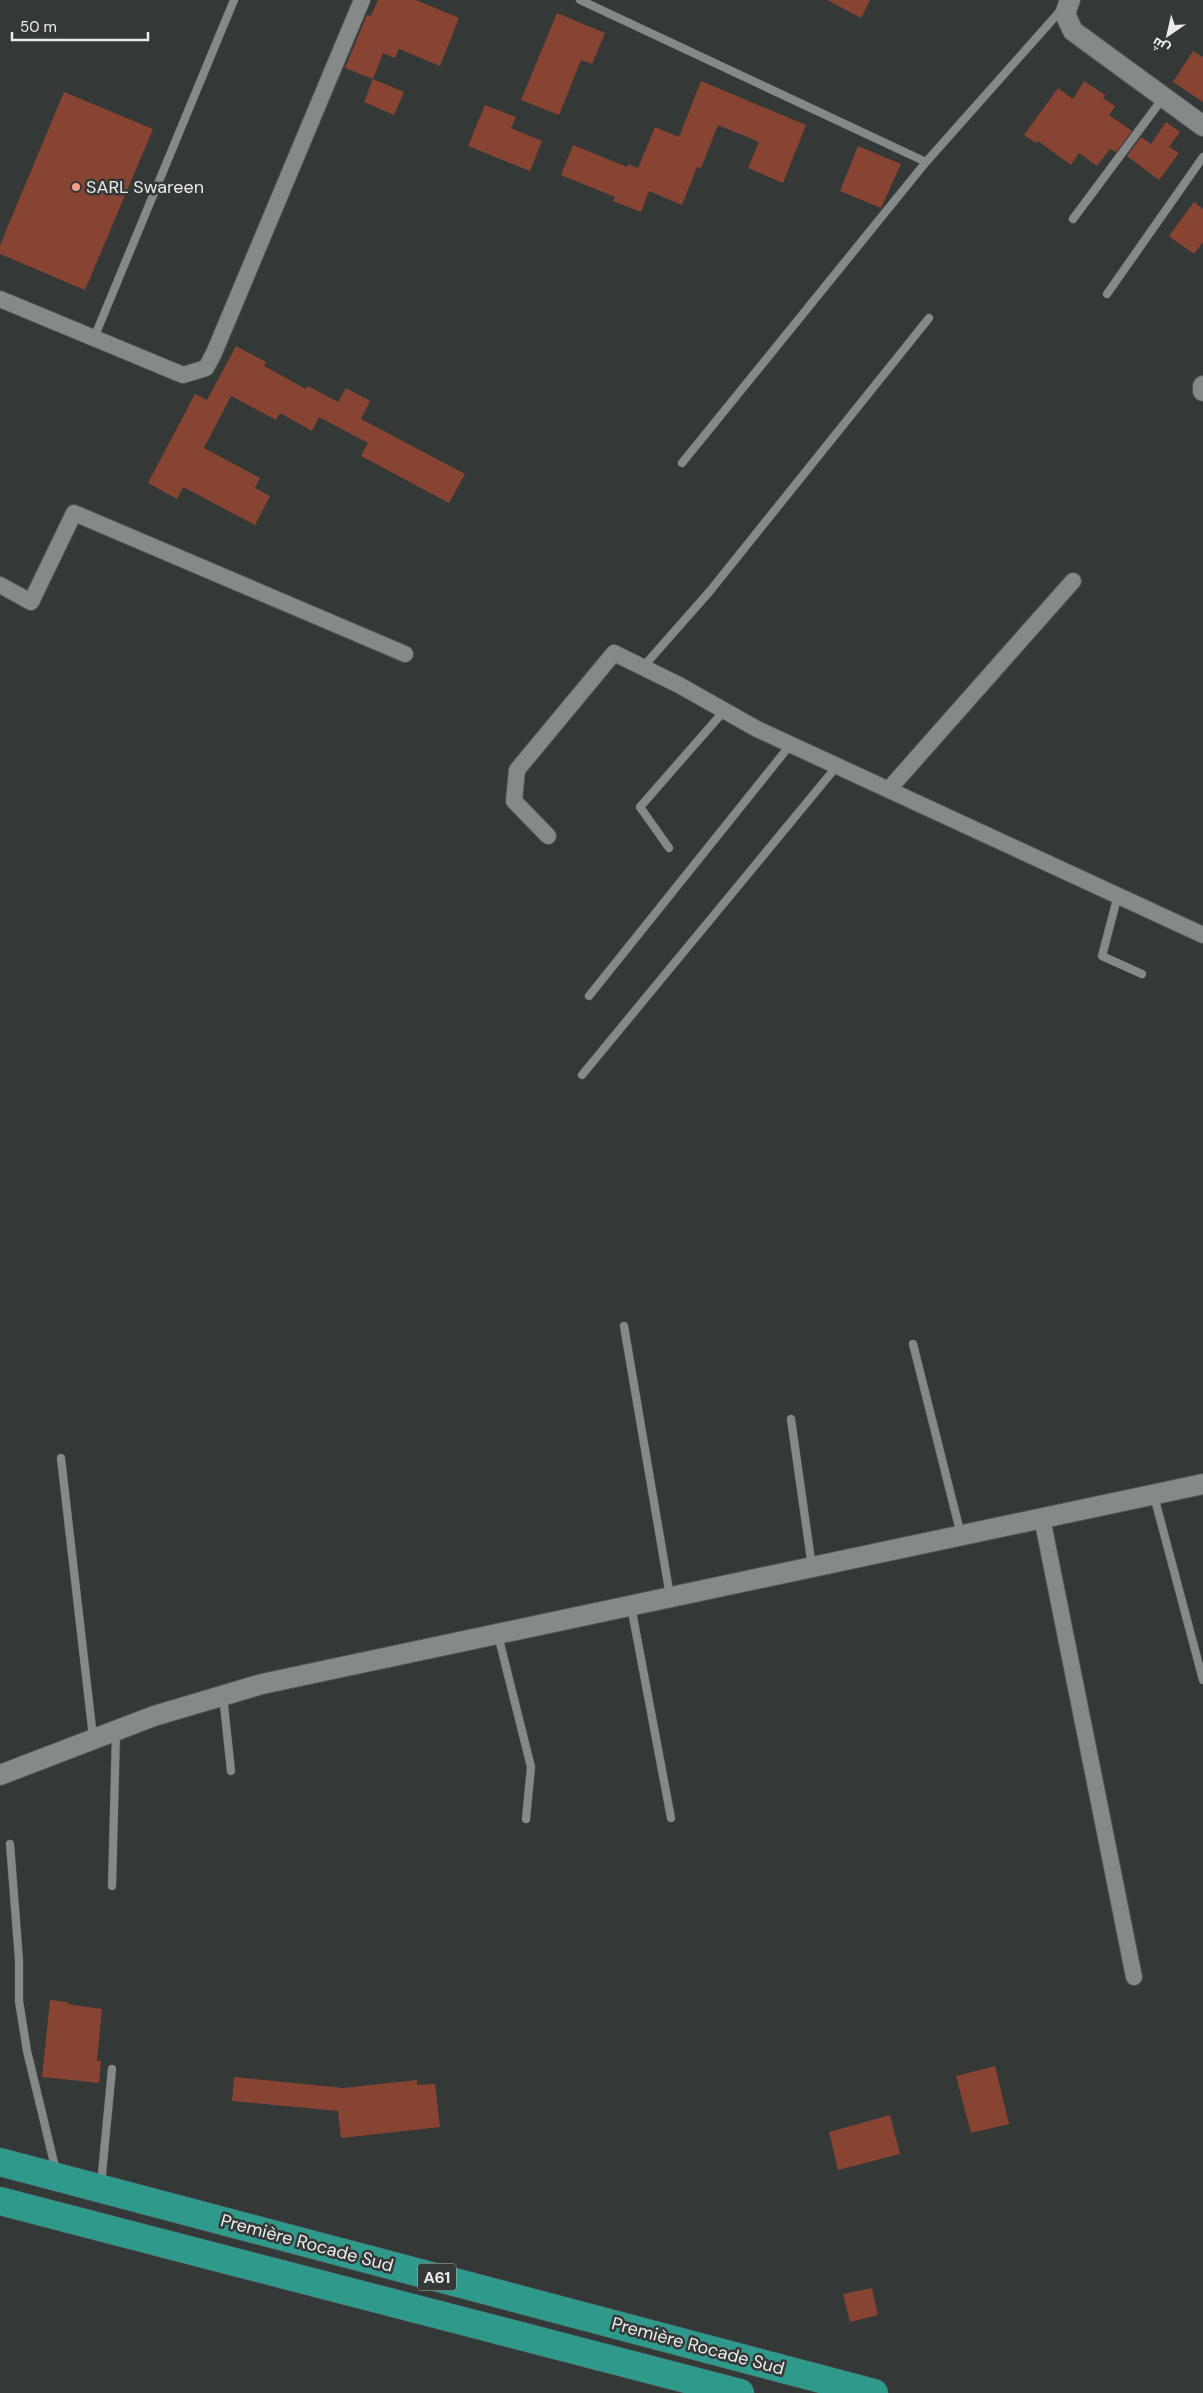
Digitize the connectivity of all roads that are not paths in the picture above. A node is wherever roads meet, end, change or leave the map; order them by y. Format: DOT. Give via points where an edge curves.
graph roads {
  1 [pos="234,0"];
  2 [pos="362,0"];
  3 [pos="580,0"];
  4 [pos="1070,0"];
  5 [pos="1164,97"];
  6 [pos="1203,126"];
  7 [pos="1203,157"];
  8 [pos="926,162"];
  9 [pos="1073,219"];
  10 [pos="1107,294"];
  11 [pos="0,299"];
  12 [pos="929,318"];
  13 [pos="94,338"];
  14 [pos="1203,386"];
  15 [pos="1203,392"];
  16 [pos="682,463"];
  17 [pos="1073,581"];
  18 [pos="0,585"];
  19 [pos="405,654"];
  20 [pos="643,667"];
  21 [pos="724,711"];
  22 [pos="792,744"];
  23 [pos="837,766"];
  24 [pos="889,789"];
  25 [pos="548,836"];
  26 [pos="669,848"];
  27 [pos="1118,896"];
  28 [pos="1203,935"];
  29 [pos="1142,974"];
  30 [pos="589,996"];
  31 [pos="582,1075"];
  32 [pos="624,1326"];
  33 [pos="913,1344"];
  34 [pos="791,1419"];
  35 [pos="61,1458"];
  36 [pos="1203,1484"];
  37 [pos="1154,1494"];
  38 [pos="1042,1518"];
  39 [pos="961,1535"];
  40 [pos="812,1567"];
  41 [pos="670,1598"];
  42 [pos="630,1606"];
  43 [pos="498,1634"];
  44 [pos="1203,1680"];
  45 [pos="223,1696"];
  46 [pos="116,1730"];
  47 [pos="93,1739"];
  48 [pos="231,1771"];
  49 [pos="0,1775"];
  50 [pos="671,1818"];
  51 [pos="526,1819"];
  52 [pos="10,1844"];
  53 [pos="112,1886"];
  54 [pos="1134,1978"];
  55 [pos="112,2068"];
  56 [pos="0,2162"];
  57 [pos="58,2177"];
  58 [pos="101,2188"];
  59 [pos="0,2201"];
  60 [pos="740,2393"];
  61 [pos="874,2393"];
  1 -- 13 [label="lane"];
  2 -- 13 [label="street" via="206,368 183,375"];
  3 -- 8 [label="lane"];
  4 -- 5 [label="street" via="1065,14 1073,31"];
  4 -- 8 [label="lane"];
  5 -- 6 [label="street"];
  5 -- 9 [label="lane"];
  7 -- 10 [label="lane"];
  8 -- 16 [label="lane"];
  11 -- 13 [label="street"];
  12 -- 20 [label="lane" via="710,591"];
  14 -- 15 [label="street"];
  17 -- 24 [label="street"];
  18 -- 19 [label="street" via="31,602 74,514"];
  20 -- 21 [label="street"];
  20 -- 25 [label="street" via="614,654 517,770 514,801"];
  21 -- 22 [label="street"];
  21 -- 26 [label="lane" via="640,807"];
  22 -- 23 [label="street"];
  22 -- 30 [label="lane"];
  23 -- 24 [label="street"];
  23 -- 31 [label="lane"];
  24 -- 27 [label="street"];
  27 -- 28 [label="street"];
  27 -- 29 [label="lane" via="1102,956"];
  32 -- 41 [label="lane"];
  33 -- 39 [label="lane"];
  34 -- 40 [label="lane"];
  35 -- 47 [label="lane"];
  36 -- 37 [label="street"];
  37 -- 38 [label="street"];
  37 -- 44 [label="lane"];
  38 -- 39 [label="street"];
  38 -- 54 [label="street"];
  39 -- 40 [label="street"];
  40 -- 41 [label="street"];
  41 -- 42 [label="street"];
  42 -- 43 [label="street"];
  42 -- 50 [label="lane"];
  43 -- 45 [label="street" via="262,1684"];
  43 -- 51 [label="lane" via="531,1767"];
  45 -- 46 [label="street"];
  45 -- 48 [label="lane"];
  46 -- 47 [label="street"];
  46 -- 53 [label="lane"];
  47 -- 49 [label="street"];
  52 -- 57 [label="lane" via="19,2001 27,2051"];
  55 -- 58 [label="lane"];
  56 -- 57 [label="highway, Première Rocade Sud / A61"];
  57 -- 58 [label="highway, Première Rocade Sud / A61"];
  58 -- 61 [label="highway, Première Rocade Sud / A61"];
  59 -- 60 [label="highway, Première Rocade Sud / A61"];
}
